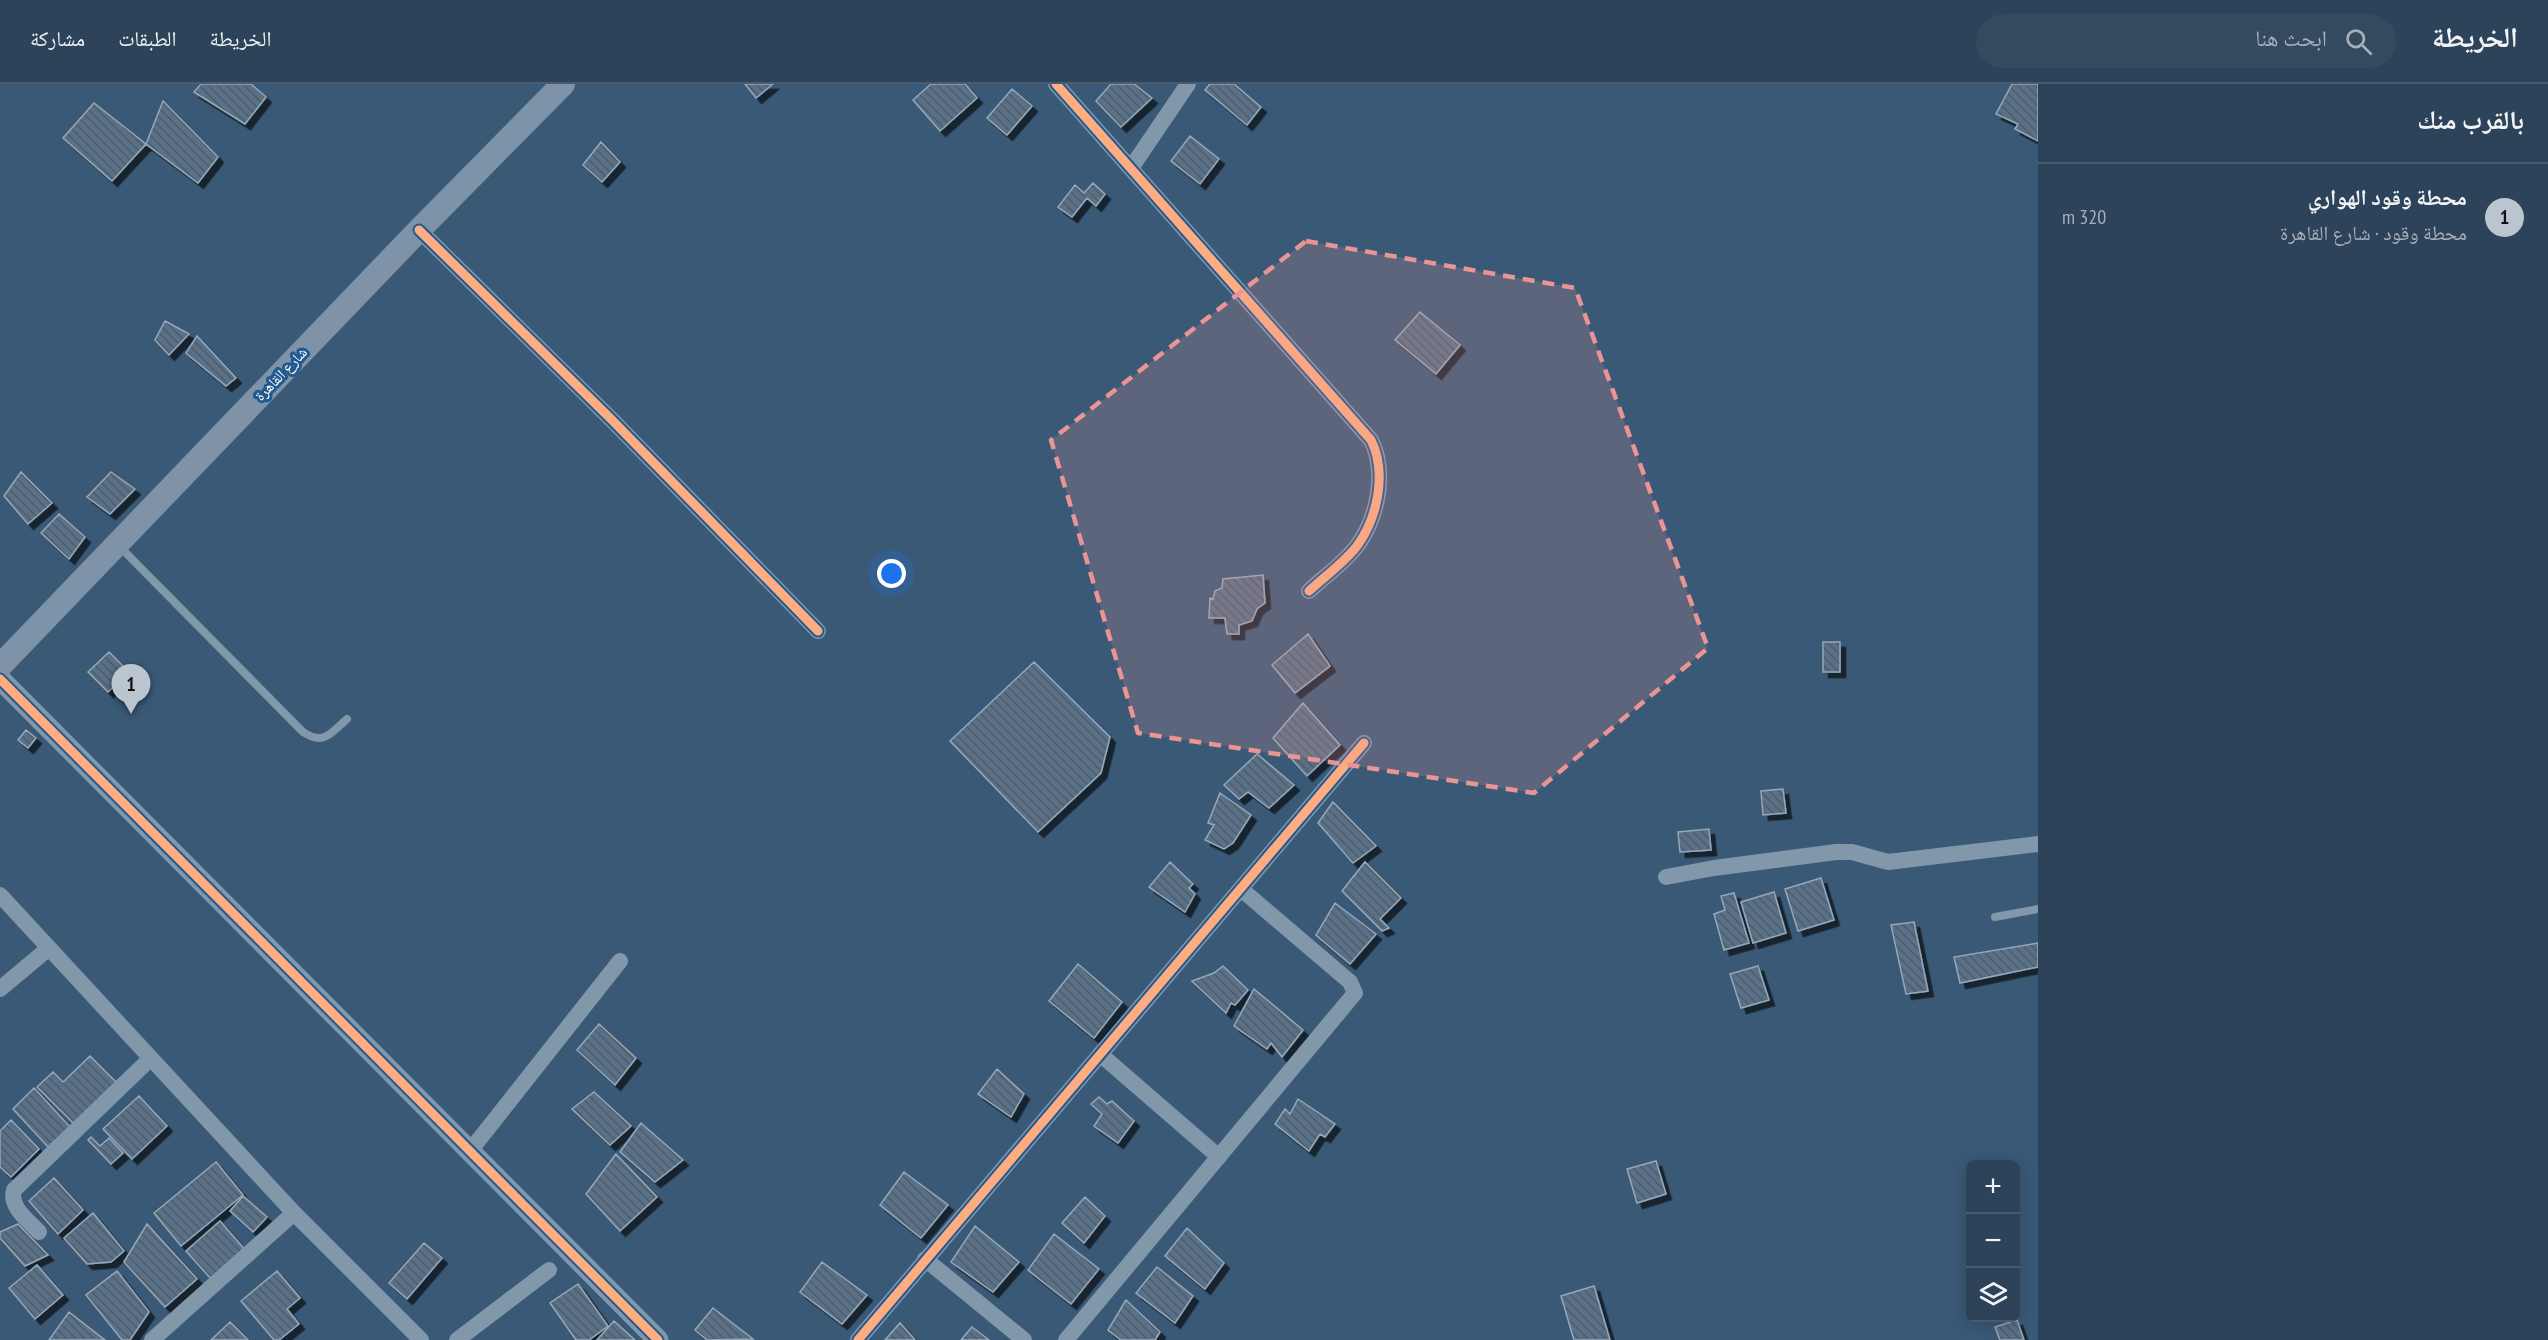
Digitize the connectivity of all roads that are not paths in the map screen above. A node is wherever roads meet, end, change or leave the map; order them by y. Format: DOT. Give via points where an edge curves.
graph roads {
  1 [pos="563,84"];
  2 [pos="1056,84"];
  3 [pos="1188,84"];
  4 [pos="1131,168"];
  5 [pos="419,230"];
  6 [pos="117,544"];
  7 [pos="1309,591"];
  8 [pos="818,631"];
  9 [pos="0,666"];
  10 [pos="0,679"];
  11 [pos="347,719"];
  12 [pos="1364,743"];
  13 [pos="2038,844"];
  14 [pos="1666,877"];
  15 [pos="1241,889"];
  16 [pos="0,895"];
  17 [pos="2038,909"];
  18 [pos="1995,916"];
  19 [pos="49,948"];
  20 [pos="620,961"];
  21 [pos="0,989"];
  22 [pos="1100,1054"];
  23 [pos="151,1058"];
  24 [pos="470,1151"];
  25 [pos="1219,1157"];
  26 [pos="294,1213"];
  27 [pos="39,1232"];
  28 [pos="925,1259"];
  29 [pos="549,1270"];
  30 [pos="160,1338"];
  31 [pos="421,1340"];
  32 [pos="458,1340"];
  33 [pos="658,1340"];
  34 [pos="858,1340"];
  35 [pos="1024,1340"];
  36 [pos="1066,1340"];
  1 -- 5 [label="main road, شارع القاهرة"];
  2 -- 4 [label="street"];
  3 -- 4 [label="street"];
  4 -- 7 [label="street" via="1363,428 1376,449 1379,487 1368,525 1351,552"];
  5 -- 6 [label="main road, شارع القاهرة"];
  5 -- 8 [label="street"];
  6 -- 9 [label="main road, شارع القاهرة"];
  6 -- 11 [label="lane" via="303,732 323,739"];
  10 -- 24 [label="street"];
  12 -- 15 [label="street"];
  13 -- 14 [label="street" via="1888,862 1852,852 1836,852"];
  15 -- 22 [label="street"];
  15 -- 25 [label="street" via="1350,982 1355,993"];
  16 -- 19 [label="street"];
  17 -- 18 [label="lane"];
  19 -- 21 [label="street"];
  19 -- 23 [label="street"];
  20 -- 24 [label="street"];
  22 -- 25 [label="street"];
  22 -- 28 [label="street"];
  23 -- 26 [label="street"];
  23 -- 27 [label="street" via="14,1190 14,1204"];
  24 -- 33 [label="street"];
  25 -- 36 [label="street"];
  26 -- 30 [label="street"];
  26 -- 31 [label="street"];
  28 -- 34 [label="street"];
  28 -- 35 [label="street"];
  29 -- 32 [label="street"];
}
